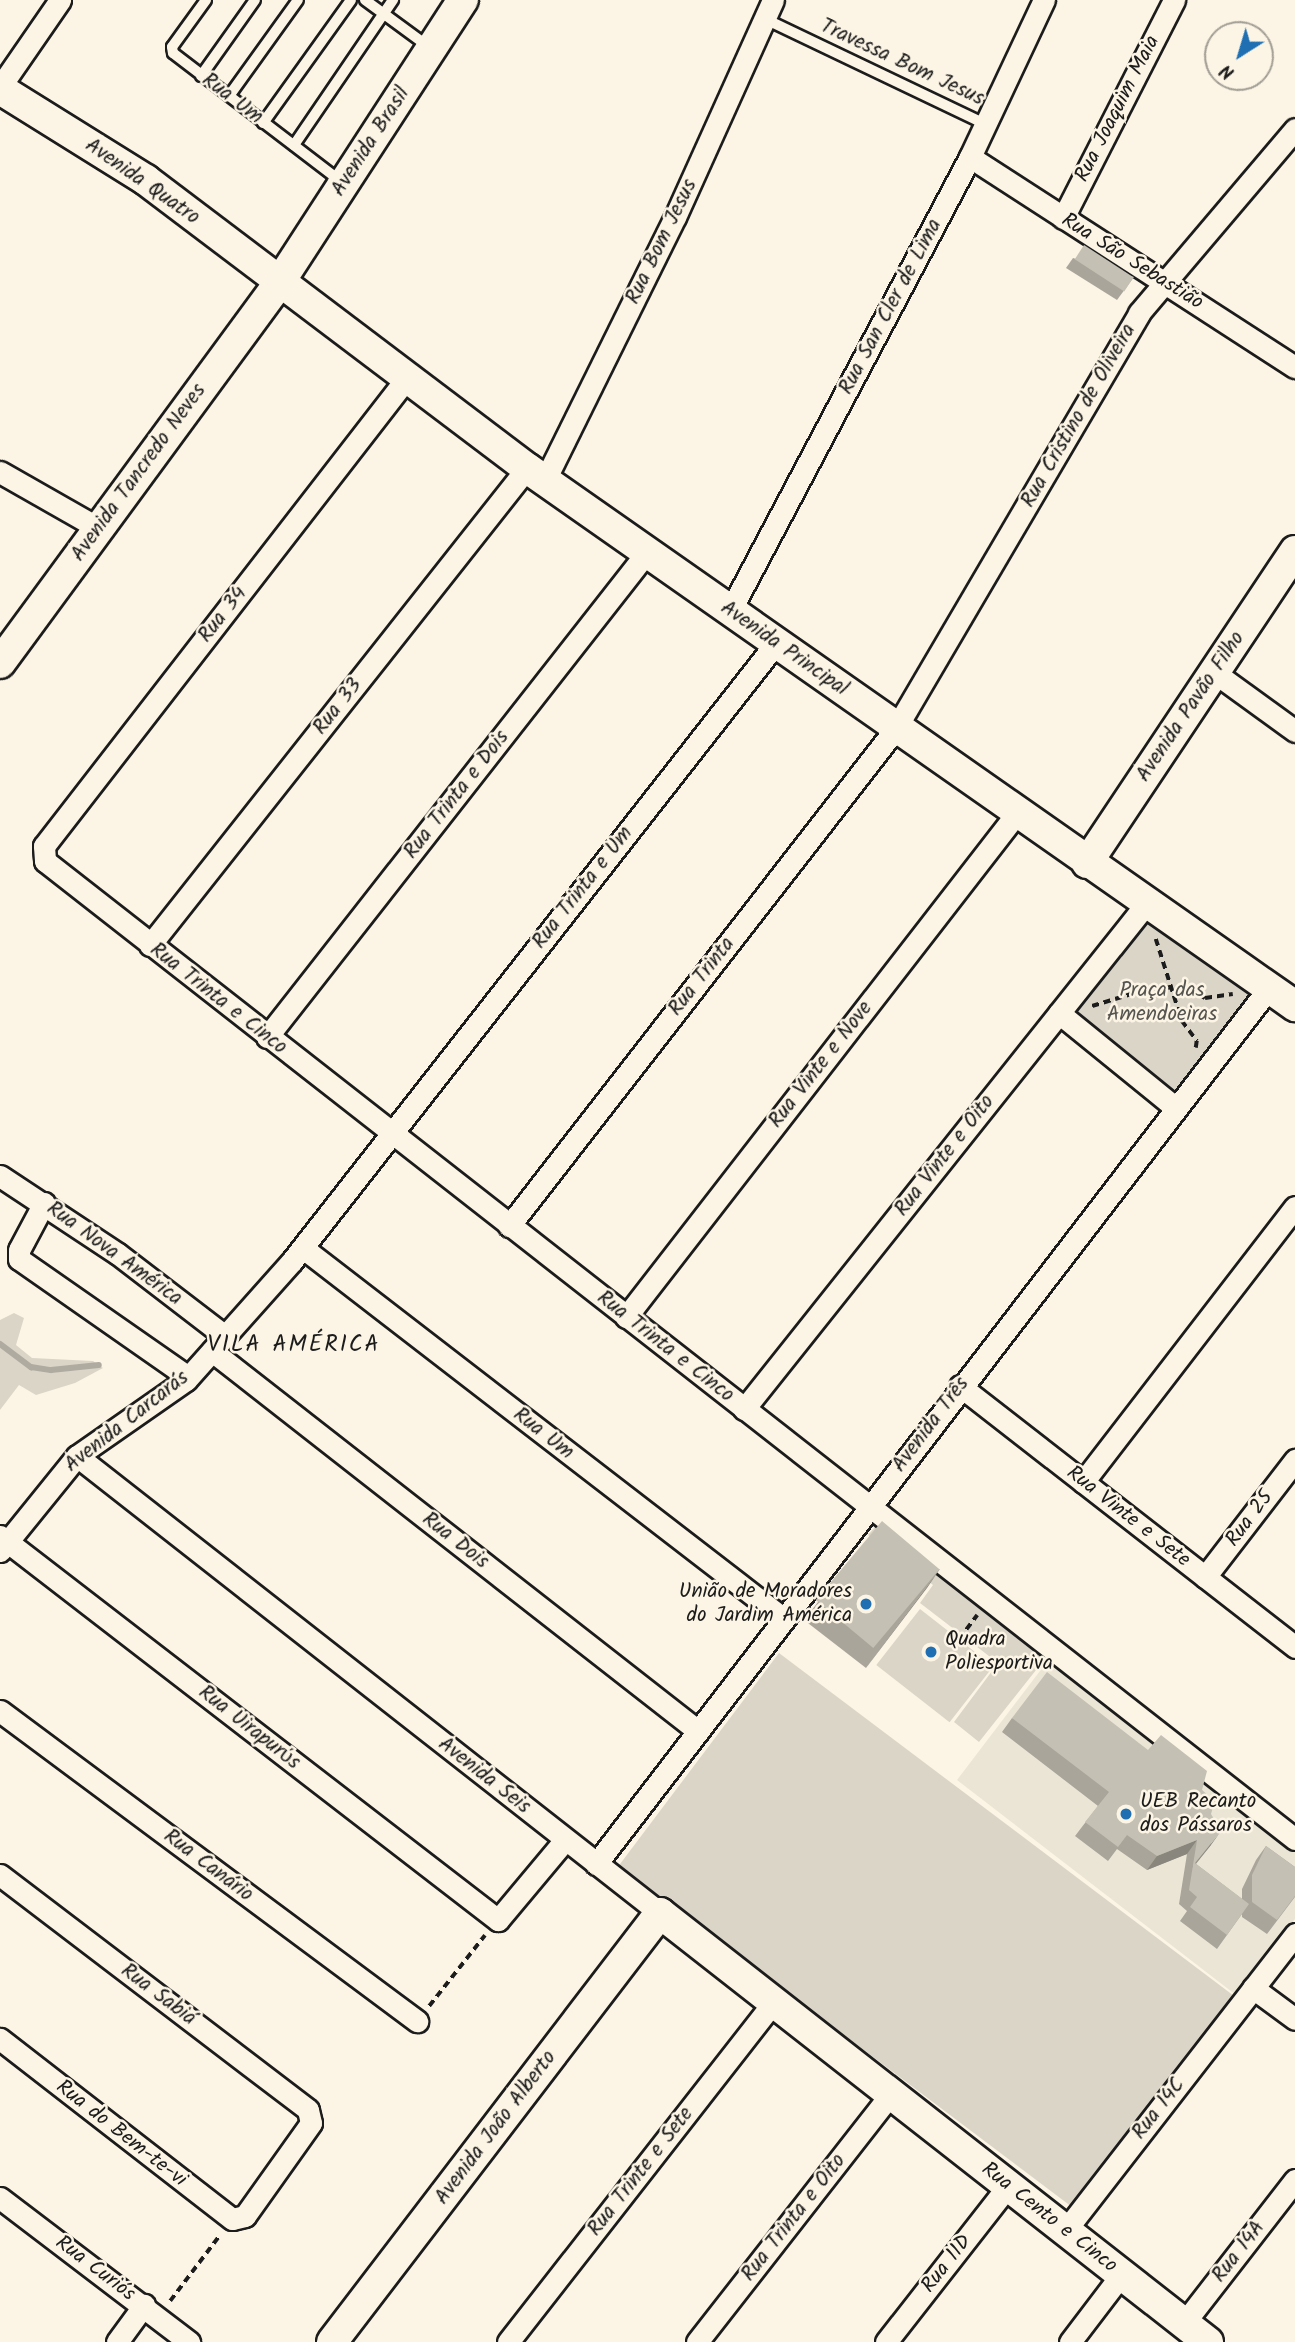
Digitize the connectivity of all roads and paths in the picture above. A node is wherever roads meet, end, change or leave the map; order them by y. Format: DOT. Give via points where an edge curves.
graph roads {
  1 [pos="60,0"];
  2 [pos="206,0"];
  3 [pos="255,0"];
  4 [pos="298,0"];
  5 [pos="351,0"];
  6 [pos="365,0"];
  7 [pos="393,0"];
  8 [pos="463,0"];
  9 [pos="1044,0"];
  10 [pos="1174,0"];
  11 [pos="769,9"];
  12 [pos="383,13"];
  13 [pos="431,48"];
  14 [pos="201,76"];
  15 [pos="0,88"];
  16 [pos="229,96"];
  17 [pos="264,123"];
  18 [pos="985,124"];
  19 [pos="1295,129"];
  20 [pos="293,145"];
  21 [pos="970,157"];
  22 [pos="344,183"];
  23 [pos="1063,218"];
  24 [pos="1164,282"];
  25 [pos="279,283"];
  26 [pos="1295,367"];
  27 [pos="406,379"];
  28 [pos="0,472"];
  29 [pos="536,474"];
  30 [pos="98,528"];
  31 [pos="1295,551"];
  32 [pos="647,552"];
  33 [pos="730,611"];
  34 [pos="776,643"];
  35 [pos="0,663"];
  36 [pos="1215,673"];
  37 [pos="896,728"];
  38 [pos="1295,731"];
  39 [pos="1017,813"];
  40 [pos="42,851"];
  41 [pos="1087,863"];
  42 [pos="1146,904"];
  43 [pos="150,945"];
  44 [pos="1173,987"];
  45 [pos="1269,988"];
  46 [pos="1295,1006"];
  47 [pos="1090,1007"];
  48 [pos="1059,1013"];
  49 [pos="267,1037"];
  50 [pos="1194,1054"];
  51 [pos="1176,1108"];
  52 [pos="394,1136"];
  53 [pos="0,1176"];
  54 [pos="44,1203"];
  55 [pos="1295,1207"];
  56 [pos="509,1226"];
  57 [pos="303,1248"];
  58 [pos="626,1317"];
  59 [pos="219,1343"];
  60 [pos="188,1377"];
  61 [pos="960,1386"];
  62 [pos="744,1409"];
  63 [pos="78,1456"];
  64 [pos="1295,1460"];
  65 [pos="1083,1482"];
  66 [pos="869,1507"];
  67 [pos="2,1543"];
  68 [pos="1205,1577"];
  69 [pos="988,1599"];
  70 [pos="783,1619"];
  71 [pos="960,1639"];
  72 [pos="1295,1647"];
  73 [pos="0,1711"];
  74 [pos="698,1731"];
  75 [pos="1295,1839"];
  76 [pos="565,1840"];
  77 [pos="596,1864"];
  78 [pos="0,1875"];
  79 [pos="660,1913"];
  80 [pos="498,1920"];
  81 [pos="1295,1934"];
  82 [pos="1253,1988"];
  83 [pos="773,2003"];
  84 [pos="1295,2020"];
  85 [pos="417,2021"];
  86 [pos="0,2039"];
  87 [pos="890,2095"];
  88 [pos="1295,2180"];
  89 [pos="1007,2186"];
  90 [pos="0,2199"];
  91 [pos="238,2218"];
  92 [pos="1065,2231"];
  93 [pos="1121,2275"];
  94 [pos="151,2311"];
  95 [pos="1184,2323"];
  96 [pos="342,2339"];
  97 [pos="117,2342"];
  98 [pos="189,2342"];
  99 [pos="508,2342"];
  100 [pos="697,2342"];
  101 [pos="886,2342"];
  102 [pos="1070,2342"];
  103 [pos="1208,2342"];
  1 -- 15 [label="street"];
  2 -- 14 [label="lane, Rua Um" via="172,50"];
  3 -- 14 [label="lane"];
  4 -- 16 [label="lane"];
  5 -- 17 [label="lane"];
  6 -- 12 [label="lane"];
  7 -- 12 [label="lane"];
  8 -- 13 [label="street, Avenida Brasil"];
  9 -- 18 [label="street, Rua San Cler de Lima"];
  10 -- 23 [label="street, Rua Joaquim Maia"];
  11 -- 18 [label="lane, Travessa Bom Jesus"];
  11 -- 29 [label="street, Rua Bom Jesus" via="675,217"];
  12 -- 13 [label="lane"];
  12 -- 20 [label="lane"];
  13 -- 22 [label="street, Avenida Brasil"];
  14 -- 16 [label="lane, Rua Um"];
  15 -- 25 [label="street, Avenida Quatro" via="135,172"];
  16 -- 17 [label="lane, Rua Um"];
  17 -- 20 [label="lane, Rua Um"];
  18 -- 21 [label="street, Rua San Cler de Lima"];
  19 -- 24 [label="street, Rua Cristino de Oliveira"];
  20 -- 22 [label="lane, Rua Um"];
  21 -- 23 [label="street, Rua São Sebastião"];
  21 -- 33 [label="street, Rua San Cler de Lima"];
  22 -- 25 [label="street, Avenida Brasil"];
  23 -- 24 [label="street, Rua São Sebastião"];
  24 -- 26 [label="street, Rua São Sebastião"];
  24 -- 37 [label="street, Rua Cristino de Oliveira" via="1139,313"];
  25 -- 27 [label="street, Avenida Principal"];
  25 -- 30 [label="street, Avenida Tancredo Neves"];
  27 -- 29 [label="street, Avenida Principal"];
  27 -- 40 [label="street, Rua 34"];
  28 -- 30 [label="street"];
  29 -- 32 [label="street, Avenida Principal"];
  29 -- 43 [label="street, Rua 33"];
  30 -- 35 [label="street, Avenida Tancredo Neves"];
  31 -- 36 [label="street, Avenida Pavão Filho"];
  32 -- 33 [label="street, Avenida Principal"];
  32 -- 49 [label="street, Rua Trinta e Dois"];
  33 -- 34 [label="street, Avenida Principal"];
  34 -- 37 [label="street, Avenida Principal"];
  34 -- 52 [label="street, Rua Trinta e Um" via="580,890"];
  36 -- 38 [label="street"];
  36 -- 41 [label="street, Avenida Pavão Filho"];
  37 -- 39 [label="street, Avenida Principal"];
  37 -- 56 [label="street, Rua Trinta"];
  39 -- 41 [label="street, Avenida Principal"];
  39 -- 58 [label="street, Rua Vinte e Nove"];
  40 -- 43 [label="street, Rua Trinta e Cinco" via="48,865"];
  41 -- 42 [label="street, Avenida Principal"];
  42 -- 44 [label="path"];
  42 -- 45 [label="street, Avenida Principal"];
  42 -- 48 [label="street, Rua Vinte e Oito"];
  43 -- 49 [label="street, Rua Trinta e Cinco"];
  44 -- 45 [label="path" via="1189,988 1205,998"];
  44 -- 47 [label="path" via="1154,987"];
  44 -- 50 [label="path" via="1182,1021 1197,1041"];
  45 -- 46 [label="street, Avenida Principal"];
  45 -- 51 [label="street, Avenida Três"];
  48 -- 51 [label="street"];
  48 -- 62 [label="street, Rua Vinte e Oito"];
  49 -- 52 [label="street, Rua Trinta e Cinco"];
  51 -- 61 [label="street, Avenida Três"];
  52 -- 56 [label="street, Rua Trinta e Cinco"];
  52 -- 57 [label="street, Avenida Carcarás"];
  53 -- 54 [label="street, Rua Nova América"];
  54 -- 59 [label="street, Rua Nova América"];
  54 -- 60 [label="street" via="19,1250 19,1259"];
  55 -- 65 [label="street"];
  56 -- 58 [label="street, Rua Trinta e Cinco"];
  57 -- 59 [label="street, Avenida Carcarás"];
  57 -- 70 [label="street, Rua Um"];
  58 -- 62 [label="street, Rua Trinta e Cinco"];
  59 -- 60 [label="street, Avenida Carcarás"];
  59 -- 74 [label="street, Rua Dois"];
  60 -- 63 [label="street, Avenida Carcarás"];
  61 -- 65 [label="street, Rua Vinte e Sete"];
  61 -- 66 [label="street, Avenida Três"];
  62 -- 66 [label="street, Rua Trinta e Cinco"];
  63 -- 67 [label="street, Avenida Carcarás"];
  63 -- 76 [label="street, Avenida Seis"];
  64 -- 68 [label="street, Rua 25"];
  65 -- 68 [label="street, Rua Vinte e Sete"];
  66 -- 69 [label="street, Rua Trinta e Cinco"];
  66 -- 70 [label="street, Avenida Três"];
  67 -- 80 [label="street, Rua Uirapurύs"];
  68 -- 72 [label="street, Rua Vinte e Sete"];
  69 -- 71 [label="path"];
  69 -- 75 [label="street, Rua Trinta e Cinco"];
  70 -- 74 [label="street, Avenida Três"];
  73 -- 85 [label="street, Rua Canário"];
  74 -- 77 [label="street, Avenida Três"];
  76 -- 77 [label="street, Avenida Seis"];
  76 -- 80 [label="street"];
  77 -- 79 [label="street, Avenida Seis"];
  78 -- 91 [label="street, Rua Sabiá" via="308,2110 312,2118"];
  79 -- 83 [label="street, Avenida Seis"];
  79 -- 96 [label="street, Avenida João Alberto"];
  80 -- 85 [label="path"];
  81 -- 82 [label="street, Rua 14C"];
  82 -- 84 [label="street"];
  82 -- 92 [label="street, Rua 14C"];
  83 -- 87 [label="street, Avenida Seis"];
  83 -- 99 [label="street, Rua Trinte e Sete"];
  86 -- 91 [label="street, Rua do Bem-te-vi"];
  87 -- 89 [label="street, Rua Cento e Cinco"];
  87 -- 100 [label="street, Rua Trinta e Oito"];
  88 -- 95 [label="street, Rua 14A"];
  89 -- 92 [label="street, Rua Cento e Cinco"];
  89 -- 101 [label="street, Rua 11D"];
  90 -- 94 [label="street, Rua Curiós"];
  91 -- 94 [label="path"];
  92 -- 93 [label="street, Rua Cento e Cinco"];
  93 -- 95 [label="street, Rua Cento e Cinco"];
  93 -- 102 [label="street"];
  94 -- 97 [label="street"];
  94 -- 98 [label="street, Rua Curiós"];
  95 -- 103 [label="street, Rua Cento e Cinco"];
}
